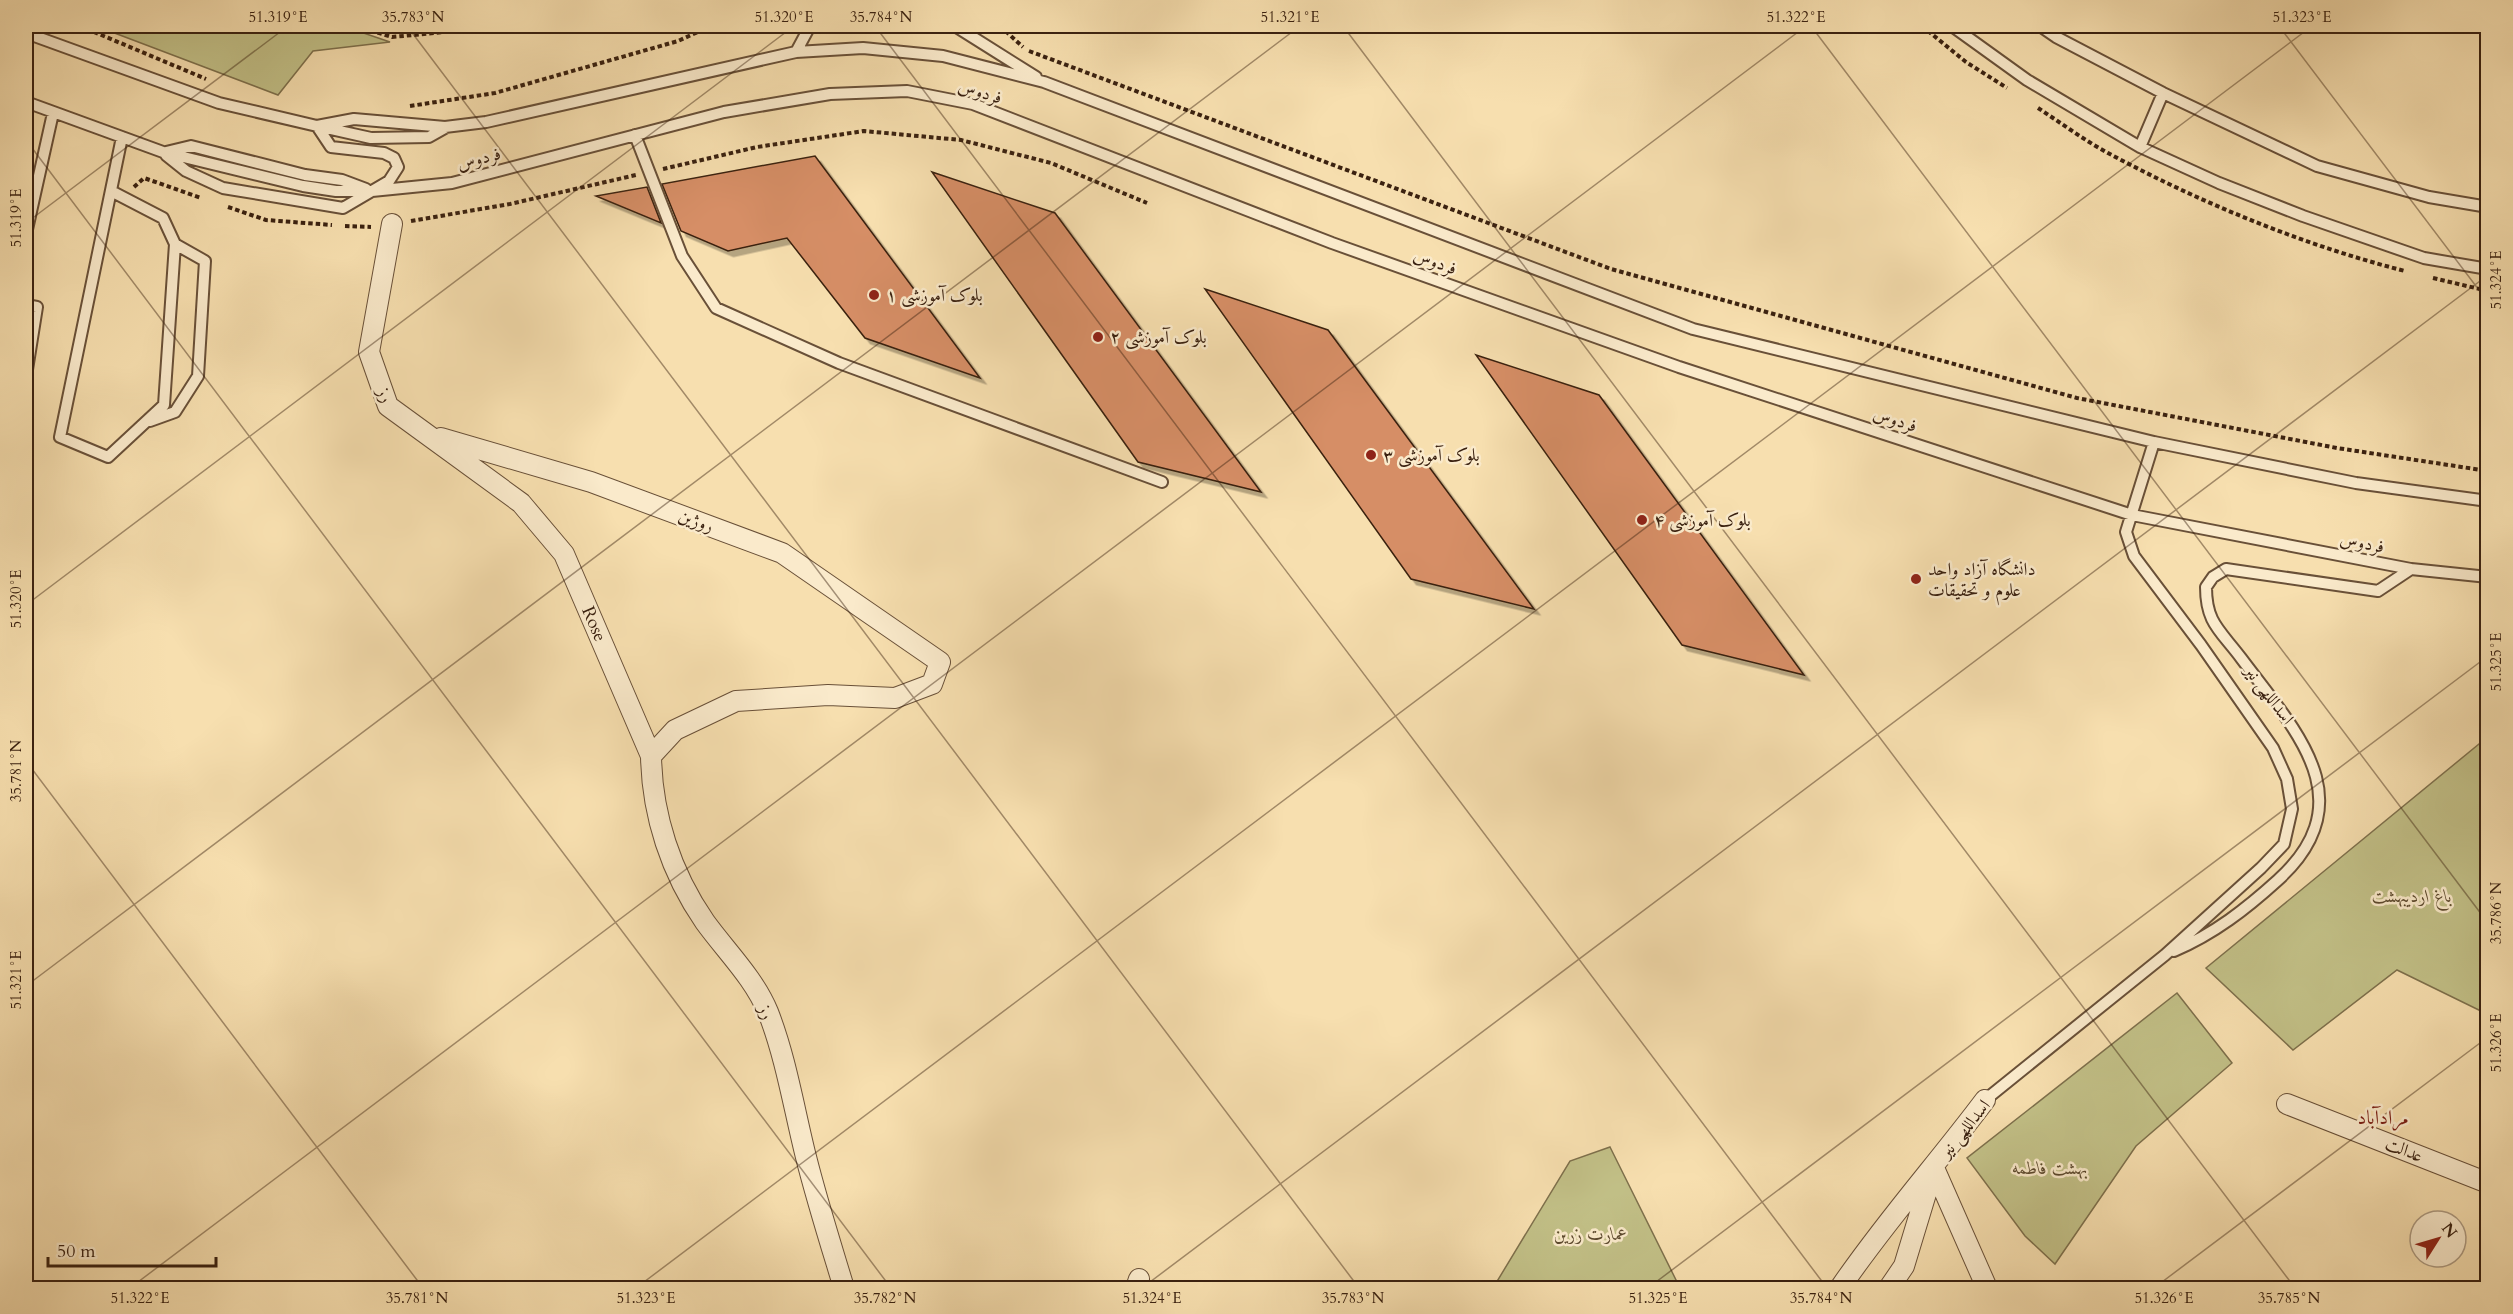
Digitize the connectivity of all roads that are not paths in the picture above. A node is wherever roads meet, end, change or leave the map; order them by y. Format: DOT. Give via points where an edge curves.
graph roads {
  1 [pos="810,26"];
  2 [pos="955,26"];
  3 [pos="1952,26"];
  4 [pos="2040,26"];
  5 [pos="26,33"];
  6 [pos="796,52"];
  7 [pos="1044,82"];
  8 [pos="2163,93"];
  9 [pos="26,102"];
  10 [pos="53,112"];
  11 [pos="317,126"];
  12 [pos="445,128"];
  13 [pos="635,135"];
  14 [pos="122,137"];
  15 [pos="2140,147"];
  16 [pos="163,152"];
  17 [pos="111,191"];
  18 [pos="372,191"];
  19 [pos="2487,207"];
  20 [pos="392,224"];
  21 [pos="26,234"];
  22 [pos="175,244"];
  23 [pos="2487,269"];
  24 [pos="26,305"];
  25 [pos="26,376"];
  26 [pos="144,423"];
  27 [pos="426,434"];
  28 [pos="2154,442"];
  29 [pos="1162,482"];
  30 [pos="2487,501"];
  31 [pos="521,503"];
  32 [pos="2132,515"];
  33 [pos="2411,570"];
  34 [pos="2487,577"];
  35 [pos="651,756"];
  36 [pos="2165,955"];
  37 [pos="1985,1100"];
  38 [pos="2287,1104"];
  39 [pos="1934,1168"];
  40 [pos="2487,1183"];
  41 [pos="844,1288"];
  42 [pos="1840,1288"];
  43 [pos="1889,1288"];
  44 [pos="1987,1288"];
  1 -- 6 [label="lane"];
  2 -- 7 [label="lane"];
  3 -- 15 [label="lane" via="2027,80"];
  4 -- 8 [label="lane"];
  5 -- 11 [label="lane" via="219,103"];
  6 -- 7 [label="lane, فردوس" via="863,48 943,56"];
  6 -- 12 [label="lane, فردوس" via="506,118"];
  7 -- 28 [label="lane, فردوس" via="1694,329"];
  8 -- 15 [label="lane"];
  8 -- 19 [label="lane" via="2317,166 2429,197"];
  9 -- 10 [label="lane"];
  10 -- 14 [label="lane"];
  10 -- 21 [label="lane"];
  11 -- 12 [label="lane" via="354,118"];
  11 -- 12 [label="lane" via="371,138 429,136"];
  11 -- 18 [label="lane" via="331,147 384,153 394,158 398,167 394,174"];
  13 -- 18 [label="lane, فردوس" via="452,183"];
  13 -- 29 [label="lane" via="682,256 716,308 839,363"];
  13 -- 32 [label="lane, فردوس" via="724,112 830,94 907,91 973,104 1332,243 1679,367"];
  14 -- 16 [label="lane"];
  14 -- 17 [label="lane"];
  15 -- 23 [label="lane" via="2303,216 2424,258"];
  16 -- 18 [label="lane, فردوس" via="303,186"];
  16 -- 18 [label="lane" via="186,171 223,188 343,208"];
  17 -- 22 [label="lane" via="163,218"];
  17 -- 26 [label="lane" via="60,437 108,457"];
  20 -- 27 [label="street, رز" via="369,352 388,406"];
  22 -- 26 [label="lane" via="164,405"];
  22 -- 26 [label="lane" via="205,261 198,376 175,412"];
  24 -- 25 [label="lane" via="37,307"];
  27 -- 31 [label="street, رز"];
  27 -- 35 [label="street, روژین" via="591,482 782,553 940,662 932,684 895,698 828,695 736,700 675,730"];
  28 -- 30 [label="lane, فردوس" via="2356,483"];
  28 -- 32 [label="lane, اسداللهی نیر"];
  31 -- 35 [label="street, Rose" via="564,554"];
  32 -- 33 [label="lane, فردوس"];
  32 -- 36 [label="lane, اسداللهی نیر" via="2126,532 2134,556 2273,748 2287,779 2292,809 2284,844"];
  33 -- 34 [label="lane, فردوس"];
  33 -- 36 [label="lane, اسداللهی نیر" via="2378,591 2226,569 2206,587 2210,620 2298,734 2315,771 2321,796 2313,834 2300,860 2244,910 2197,942"];
  35 -- 41 [label="street, رز" via="651,789 670,859 704,920 768,1011"];
  36 -- 37 [label="lane, اسداللهی نیر"];
  37 -- 39 [label="street, اسداللهی نیر"];
  38 -- 40 [label="street, عدالت"];
  39 -- 42 [label="street, اسداللهی نیر" via="1869,1245"];
  39 -- 43 [label="street, اسداللهی نیر" via="1904,1266"];
  39 -- 44 [label="street"];
}
